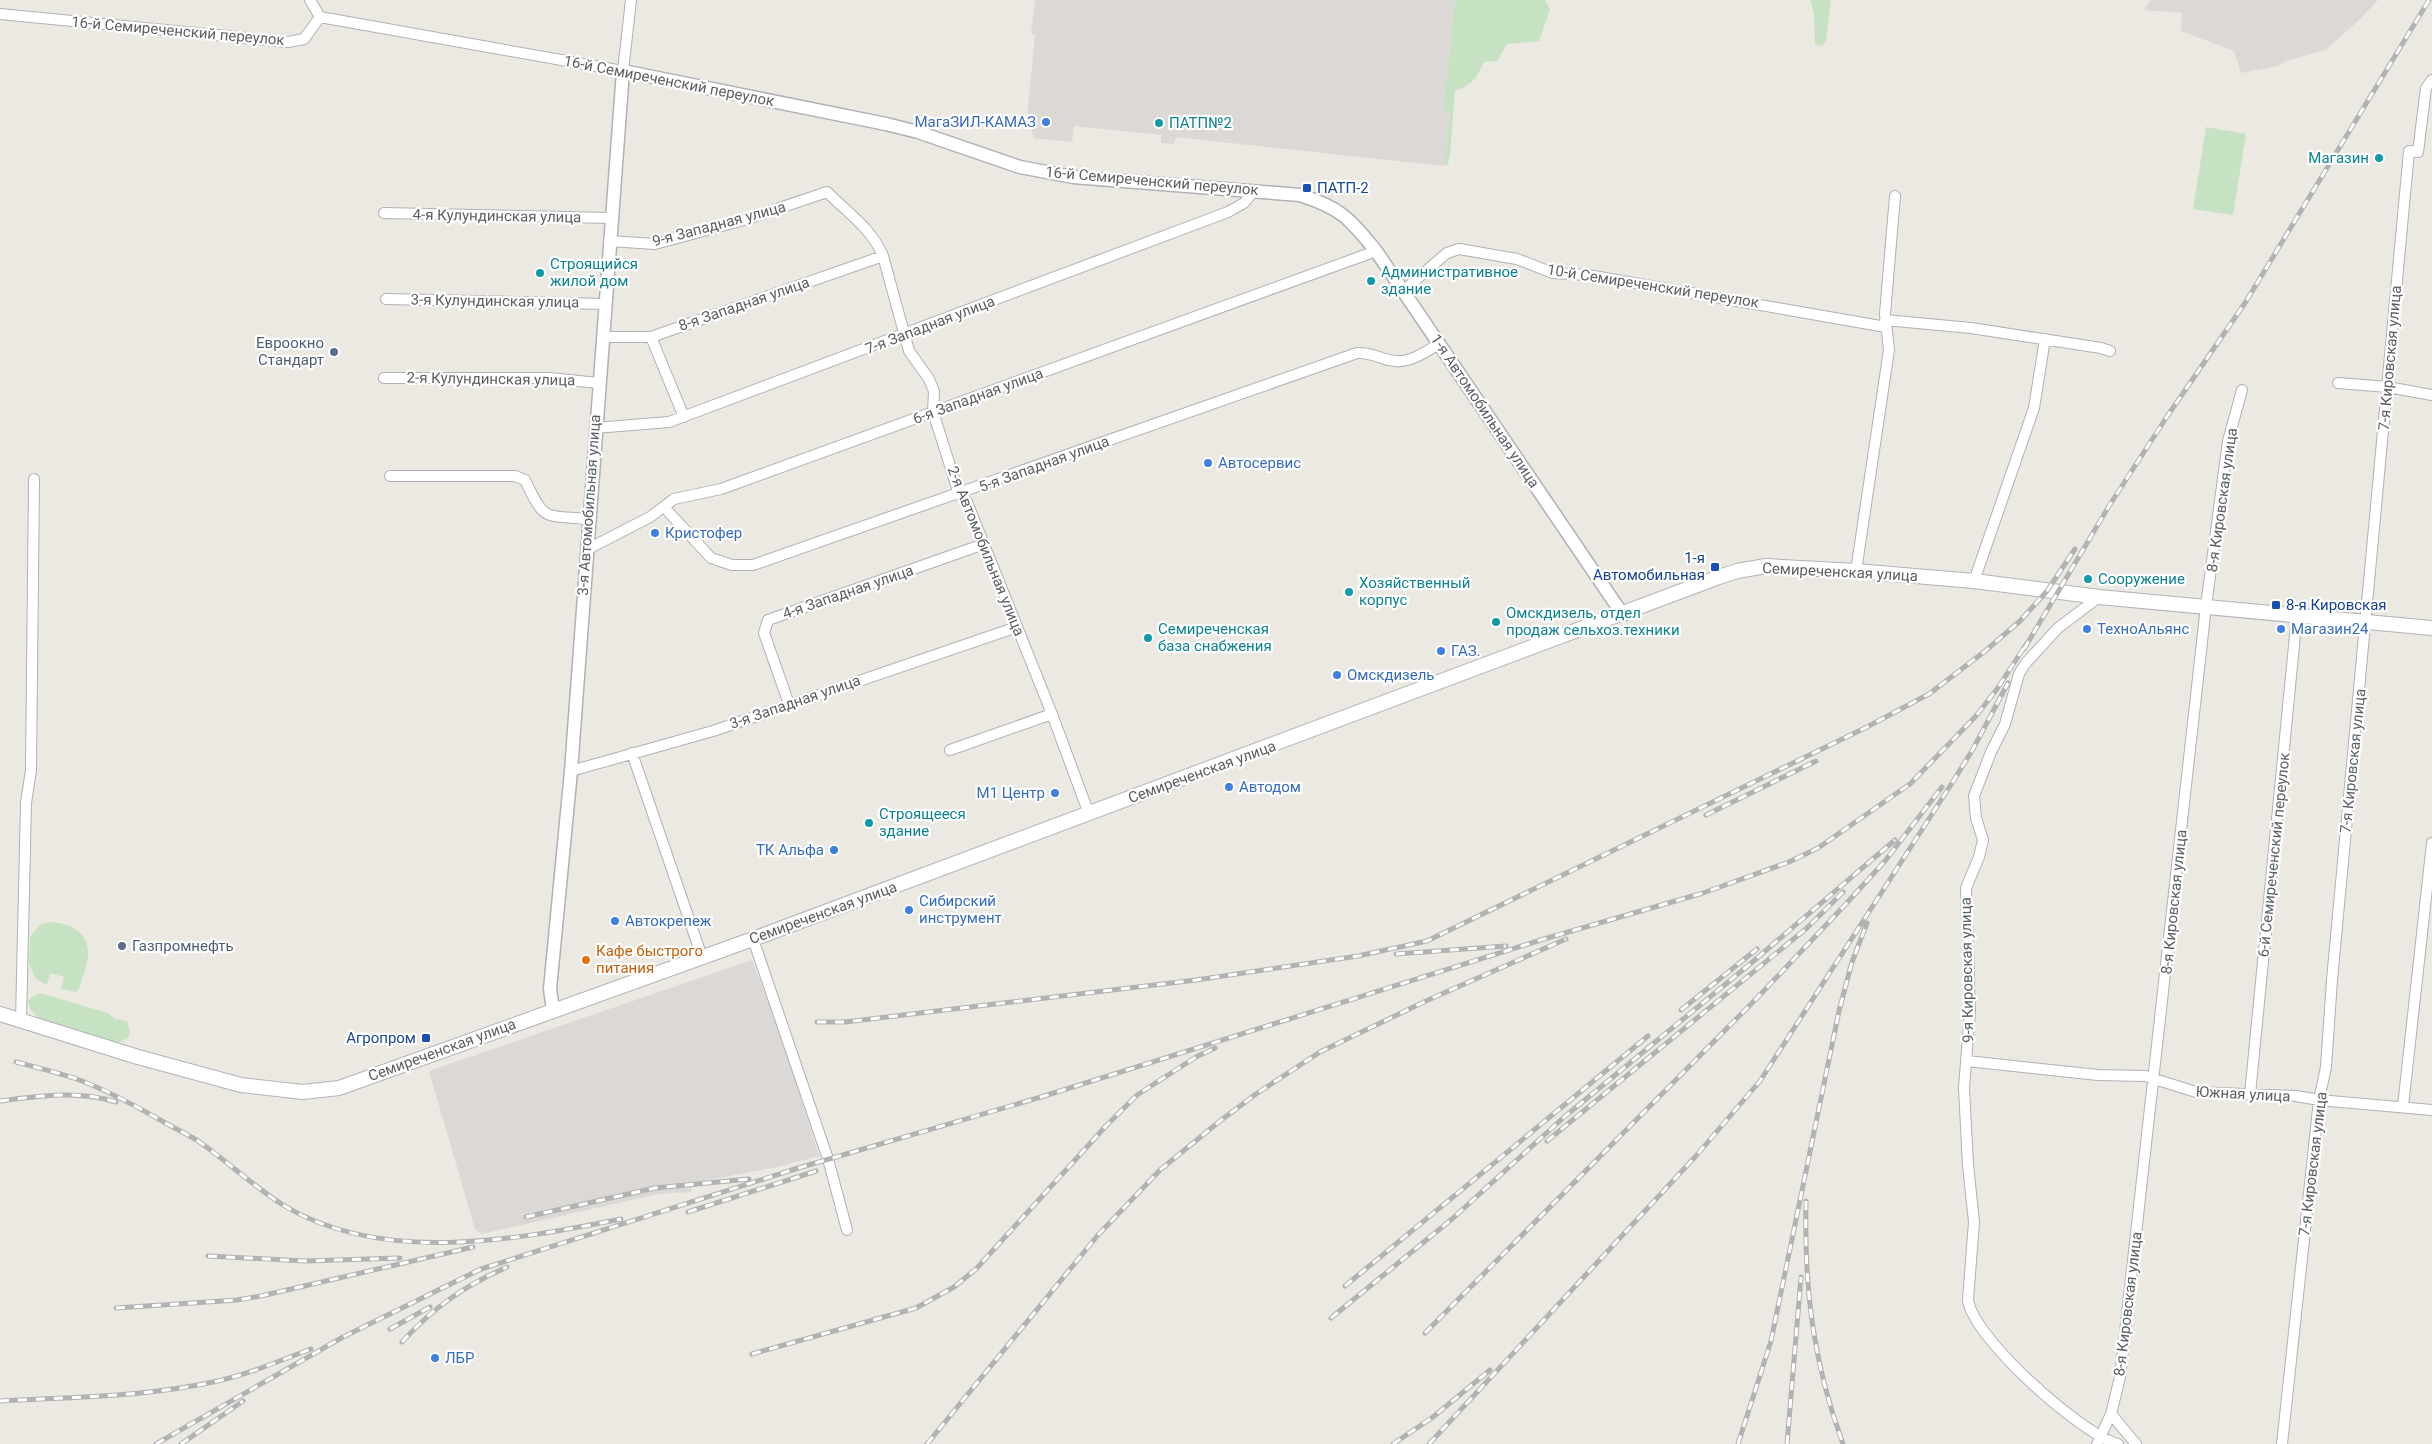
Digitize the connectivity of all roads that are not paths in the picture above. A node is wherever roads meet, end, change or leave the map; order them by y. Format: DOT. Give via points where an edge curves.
graph roads {
  1 [pos="310,0"];
  2 [pos="631,0"];
  3 [pos="0,14"];
  4 [pos="320,16"];
  5 [pos="623,72"];
  6 [pos="2429,84"];
  7 [pos="1254,191"];
  8 [pos="827,192"];
  9 [pos="1895,196"];
  10 [pos="384,213"];
  11 [pos="1342,213"];
  12 [pos="611,218"];
  13 [pos="609,241"];
  14 [pos="1376,251"];
  15 [pos="883,256"];
  16 [pos="1404,290"];
  17 [pos="386,299"];
  18 [pos="605,304"];
  19 [pos="1886,324"];
  20 [pos="903,335"];
  21 [pos="603,337"];
  22 [pos="650,337"];
  23 [pos="2045,339"];
  24 [pos="1439,344"];
  25 [pos="2110,351"];
  26 [pos="384,378"];
  27 [pos="598,383"];
  28 [pos="2338,383"];
  29 [pos="2388,388"];
  30 [pos="2242,390"];
  31 [pos="2432,395"];
  32 [pos="934,412"];
  33 [pos="684,417"];
  34 [pos="595,428"];
  35 [pos="390,476"];
  36 [pos="34,479"];
  37 [pos="959,494"];
  38 [pos="664,507"];
  39 [pos="588,519"];
  40 [pos="984,544"];
  41 [pos="586,550"];
  42 [pos="1856,571"];
  43 [pos="1974,581"];
  44 [pos="2099,597"];
  45 [pos="2206,606"];
  46 [pos="1623,615"];
  47 [pos="2297,615"];
  48 [pos="2366,622"];
  49 [pos="1017,627"];
  50 [pos="2432,628"];
  51 [pos="789,704"];
  52 [pos="1052,714"];
  53 [pos="950,750"];
  54 [pos="632,753"];
  55 [pos="571,771"];
  56 [pos="1089,814"];
  57 [pos="2432,843"];
  58 [pos="753,939"];
  59 [pos="702,957"];
  60 [pos="553,1010"];
  61 [pos="0,1014"];
  62 [pos="21,1020"];
  63 [pos="1967,1061"];
  64 [pos="2155,1078"];
  65 [pos="2250,1094"];
  66 [pos="2319,1100"];
  67 [pos="2403,1106"];
  68 [pos="2432,1110"];
  69 [pos="847,1230"];
  70 [pos="2111,1414"];
  71 [pos="2099,1440"];
  72 [pos="2118,1444"];
  73 [pos="2136,1444"];
  74 [pos="2282,1444"];
  1 -- 4 [label="street"];
  2 -- 5 [label="street, 3-я Автомобильная улица"];
  3 -- 4 [label="street, 16-й Семиреченский переулок" via="288,42 304,39"];
  4 -- 5 [label="street, 16-й Семиреченский переулок"];
  5 -- 7 [label="street, 16-й Семиреченский переулок" via="876,122 918,132 1020,167 1073,177"];
  5 -- 12 [label="street, 3-я Автомобильная улица"];
  6 -- 29 [label="street, 7-я Кировская улица" via="2418,152 2408,151"];
  7 -- 11 [label="street, 16-й Семиреченский переулок" via="1300,195"];
  7 -- 20 [label="street, 7-я Западная улица" via="1244,203 1228,212"];
  8 -- 13 [label="street, 9-я Западная улица" via="744,220 655,244"];
  8 -- 15 [label="street, 2-я Автомобильная улица" via="867,229"];
  9 -- 19 [label="street"];
  10 -- 12 [label="street, 4-я Кулундинская улица"];
  11 -- 14 [label="street, 1-я Автомобильная улица"];
  12 -- 13 [label="street, 3-я Автомобильная улица"];
  13 -- 18 [label="street, 3-я Автомобильная улица"];
  14 -- 16 [label="street, 1-я Автомобильная улица"];
  14 -- 32 [label="street, 6-я Западная улица"];
  15 -- 20 [label="street, 2-я Автомобильная улица"];
  15 -- 22 [label="street, 8-я Западная улица"];
  16 -- 19 [label="street, 10-й Семиреченский переулок" via="1447,253 1459,249 1518,260 1553,273 1597,276"];
  16 -- 24 [label="street, 1-я Автомобильная улица"];
  17 -- 18 [label="street, 3-я Кулундинская улица"];
  18 -- 21 [label="street, 3-я Автомобильная улица"];
  19 -- 23 [label="street, 10-й Семиреченский переулок" via="1971,328"];
  19 -- 42 [label="street" via="1889,340 1887,367"];
  20 -- 32 [label="street, 2-я Автомобильная улица" via="909,351 930,379 934,391"];
  20 -- 33 [label="street, 7-я Западная улица"];
  21 -- 22 [label="street, 8-я Западная улица"];
  21 -- 27 [label="street, 3-я Автомобильная улица"];
  22 -- 33 [label="street"];
  23 -- 25 [label="street, 10-й Семиреченский переулок"];
  23 -- 43 [label="street" via="2034,408"];
  24 -- 37 [label="street, 5-я Западная улица" via="1414,358 1396,361 1370,352 1357,353"];
  24 -- 46 [label="street, 1-я Автомобильная улица"];
  26 -- 27 [label="street, 2-я Кулундинская улица" via="550,378"];
  27 -- 34 [label="street, 3-я Автомобильная улица"];
  28 -- 29 [label="street"];
  29 -- 31 [label="street"];
  29 -- 48 [label="street, 7-я Кировская улица"];
  30 -- 45 [label="street, 8-я Кировская улица" via="2228,441"];
  32 -- 37 [label="street, 2-я Автомобильная улица"];
  32 -- 38 [label="street, 6-я Западная улица" via="721,489 674,499"];
  33 -- 34 [label="street, 7-я Западная улица" via="669,422"];
  34 -- 39 [label="street, 3-я Автомобильная улица"];
  35 -- 39 [label="street" via="515,476 525,480 539,509 548,516"];
  36 -- 62 [label="street" via="31,770 26,803"];
  37 -- 38 [label="street, 5-я Западная улица" via="753,565 732,565 711,558"];
  37 -- 40 [label="street, 2-я Автомобильная улица" via="967,502"];
  38 -- 41 [label="street, 6-я Западная улица"];
  39 -- 41 [label="street, 3-я Автомобильная улица"];
  40 -- 49 [label="street, 2-я Автомобильная улица"];
  40 -- 51 [label="street, 4-я Западная улица" via="768,620 764,633"];
  41 -- 55 [label="street, 3-я Автомобильная улица"];
  42 -- 43 [label="main road, Семиреченская улица"];
  42 -- 46 [label="main road, Семиреченская улица" via="1785,566 1750,568"];
  43 -- 44 [label="main road, Семиреченская улица"];
  44 -- 45 [label="main road, Семиреченская улица"];
  44 -- 63 [label="street, 9-я Кировская улица" via="2058,628 2024,664 2005,724 1974,796 1982,840 1979,857 1966,888 1970,1011"];
  45 -- 47 [label="main road, Семиреченская улица"];
  45 -- 64 [label="street, 8-я Кировская улица"];
  46 -- 56 [label="main road, Семиреченская улица"];
  47 -- 48 [label="main road, Семиреченская улица"];
  47 -- 65 [label="street, 6-й Семиреченский переулок"];
  48 -- 50 [label="main road, Семиреченская улица"];
  48 -- 66 [label="street, 7-я Кировская улица" via="2326,1067"];
  49 -- 51 [label="street, 3-я Западная улица"];
  49 -- 52 [label="street, 2-я Автомобильная улица"];
  51 -- 54 [label="street, 3-я Западная улица"];
  52 -- 53 [label="street"];
  52 -- 56 [label="street, 2-я Автомобильная улица"];
  54 -- 55 [label="street, 3-я Западная улица"];
  54 -- 59 [label="street"];
  55 -- 60 [label="street, 3-я Автомобильная улица" via="550,989"];
  56 -- 58 [label="main road, Семиреченская улица"];
  57 -- 67 [label="street"];
  58 -- 59 [label="main road, Семиреченская улица"];
  58 -- 69 [label="street" via="828,1159"];
  59 -- 60 [label="main road, Семиреченская улица"];
  60 -- 62 [label="main road, Семиреченская улица" via="339,1088 303,1092 241,1085"];
  61 -- 62 [label="main road, Семиреченская улица"];
  63 -- 64 [label="street, Южная улица"];
  63 -- 71 [label="street, 9-я Кировская улица" via="1965,1107 1974,1222 1969,1309 1978,1325 2034,1385"];
  64 -- 65 [label="street, Южная улица" via="2196,1092"];
  64 -- 70 [label="street, 8-я Кировская улица" via="2120,1377"];
  65 -- 66 [label="street, Южная улица"];
  66 -- 67 [label="street, Южная улица"];
  66 -- 74 [label="street, 7-я Кировская улица"];
  67 -- 68 [label="street, Южная улица"];
  70 -- 71 [label="street, 8-я Кировская улица"];
  70 -- 73 [label="street"];
  71 -- 72 [label="street"];
}
